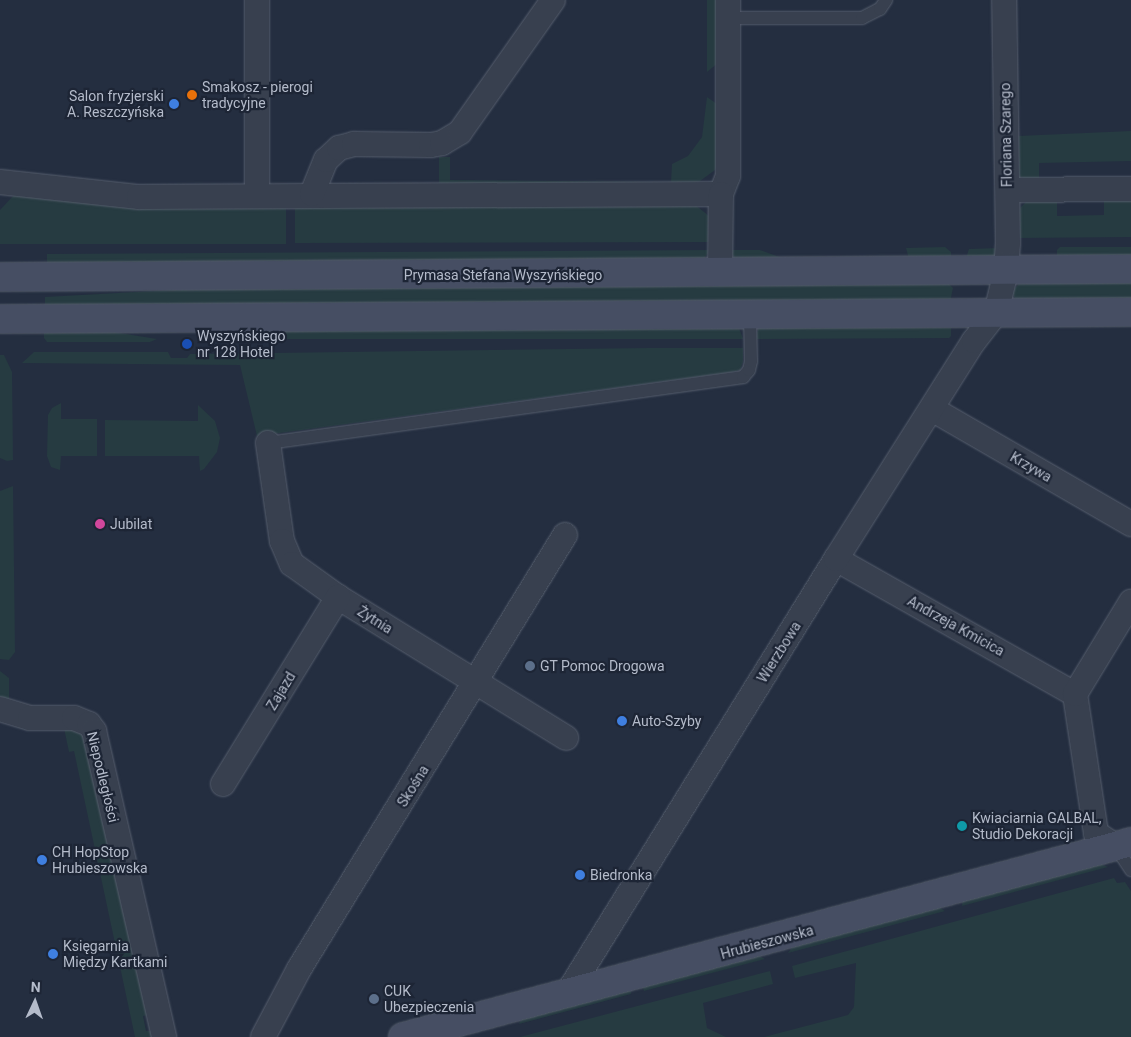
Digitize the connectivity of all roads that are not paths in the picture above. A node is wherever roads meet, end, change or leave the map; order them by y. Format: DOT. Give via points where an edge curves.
graph roads {
  1 [pos="258,0"];
  2 [pos="553,0"];
  3 [pos="886,0"];
  4 [pos="1004,0"];
  5 [pos="728,9"];
  6 [pos="0,182"];
  7 [pos="1131,189"];
  8 [pos="1008,190"];
  9 [pos="312,194"];
  10 [pos="721,194"];
  11 [pos="257,195"];
  12 [pos="1131,269"];
  13 [pos="1006,271"];
  14 [pos="720,273"];
  15 [pos="0,277"];
  16 [pos="1131,312"];
  17 [pos="996,314"];
  18 [pos="750,316"];
  19 [pos="0,319"];
  20 [pos="932,409"];
  21 [pos="268,443"];
  22 [pos="1131,524"];
  23 [pos="565,535"];
  24 [pos="836,559"];
  25 [pos="338,597"];
  26 [pos="1131,602"];
  27 [pos="477,683"];
  28 [pos="1075,694"];
  29 [pos="0,709"];
  30 [pos="566,738"];
  31 [pos="224,784"];
  32 [pos="1123,844"];
  33 [pos="1131,870"];
  34 [pos="567,994"];
  35 [pos="409,1036"];
  36 [pos="164,1037"];
  37 [pos="263,1037"];
  1 -- 11 [label="street"];
  2 -- 9 [label="street" via="460,132 442,143 431,145 354,144 339,148 326,160"];
  3 -- 5 [label="lane" via="880,9 862,18"];
  4 -- 8 [label="street, Floriana Szarego"];
  5 -- 10 [label="street" via="728,176"];
  6 -- 11 [label="street" via="139,197"];
  7 -- 8 [label="street"];
  8 -- 13 [label="street, Floriana Szarego"];
  9 -- 10 [label="street"];
  9 -- 11 [label="street"];
  10 -- 14 [label="street"];
  12 -- 13 [label="main road, Prymasa Stefana Wyszyńskiego"];
  13 -- 14 [label="main road, Prymasa Stefana Wyszyńskiego"];
  13 -- 17 [label="street"];
  14 -- 15 [label="main road, Prymasa Stefana Wyszyńskiego"];
  16 -- 17 [label="main road"];
  17 -- 18 [label="main road"];
  17 -- 20 [label="street, Wierzbowa" via="974,341"];
  18 -- 19 [label="main road"];
  18 -- 21 [label="lane" via="751,362 743,377"];
  20 -- 22 [label="street, Krzywa"];
  20 -- 24 [label="street, Wierzbowa"];
  21 -- 25 [label="street, Żytnia" via="282,541 288,557 298,570"];
  23 -- 27 [label="street, Skośna"];
  24 -- 28 [label="street, Andrzeja Kmicica"];
  24 -- 34 [label="street, Wierzbowa"];
  25 -- 27 [label="street, Żytnia"];
  25 -- 31 [label="street, Zajazd"];
  26 -- 28 [label="street"];
  27 -- 30 [label="street, Żytnia"];
  27 -- 37 [label="street, Skośna" via="299,969"];
  28 -- 32 [label="street" via="1096,833"];
  29 -- 36 [label="street, Niepodległości" via="30,718 74,718 89,724 94,731"];
  32 -- 33 [label="lane"];
  32 -- 34 [label="main road, Hrubieszowska"];
  34 -- 35 [label="main road, Hrubieszowska"];
}
